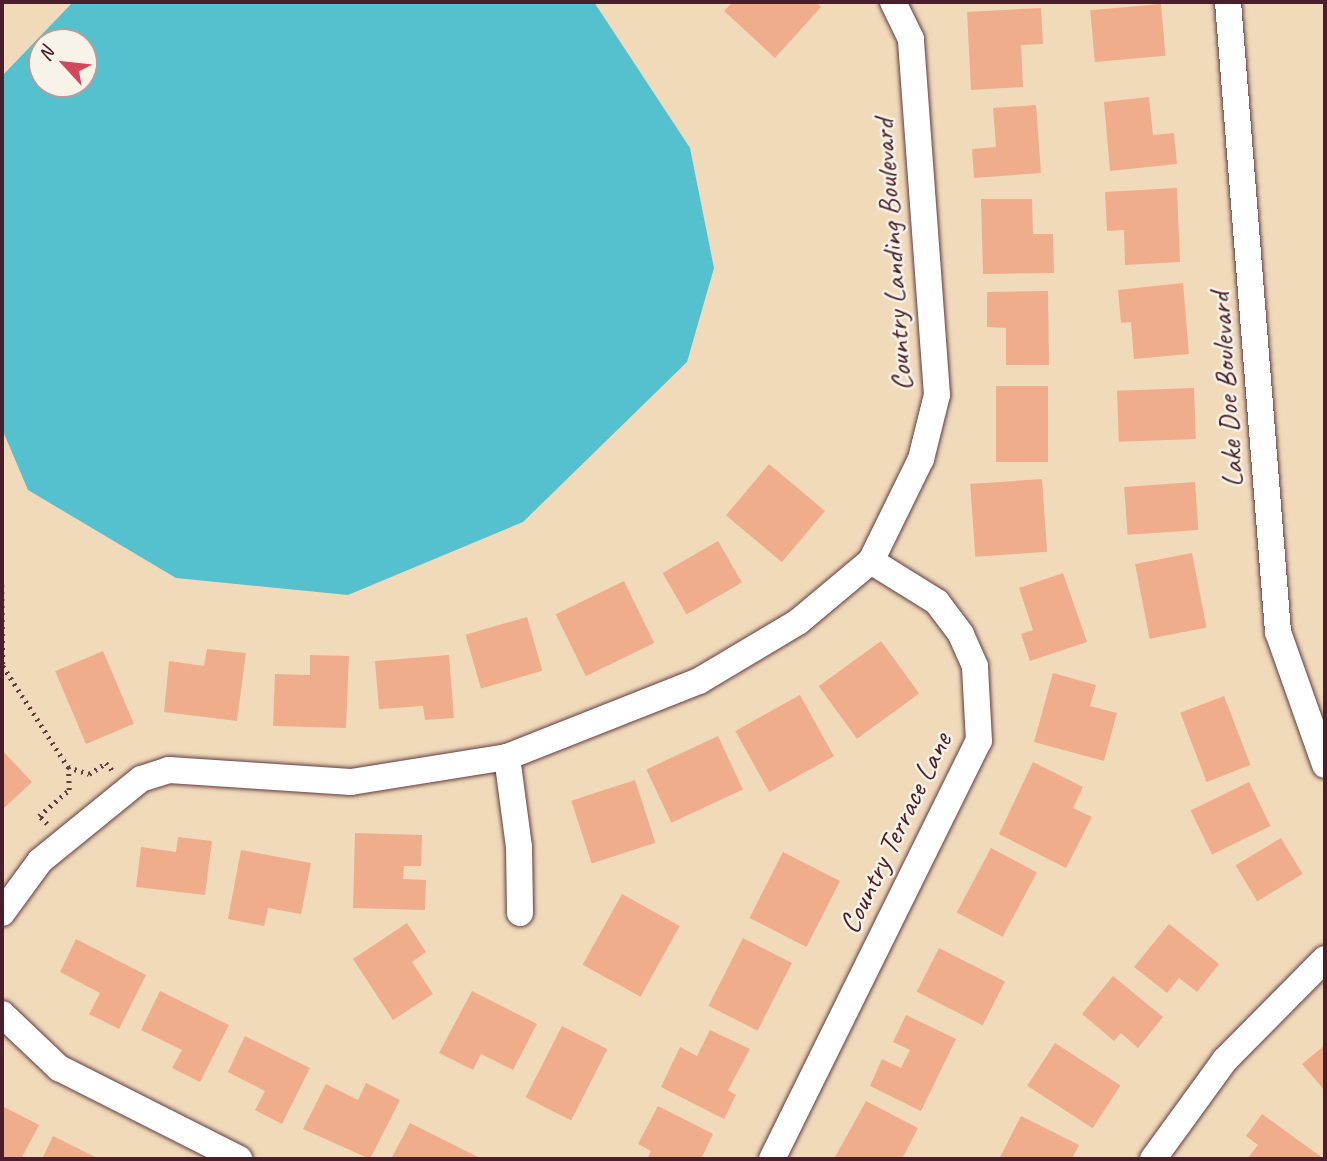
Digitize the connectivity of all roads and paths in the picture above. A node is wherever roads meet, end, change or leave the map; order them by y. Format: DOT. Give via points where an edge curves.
graph roads {
  1 [pos="893,2"];
  2 [pos="1228,2"];
  3 [pos="871,561"];
  4 [pos="2,585"];
  5 [pos="507,757"];
  6 [pos="1325,765"];
  7 [pos="68,767"];
  8 [pos="126,789"];
  9 [pos="62,840"];
  10 [pos="2,913"];
  11 [pos="520,914"];
  12 [pos="1325,959"];
  13 [pos="2,1014"];
  14 [pos="239,1159"];
  15 [pos="772,1159"];
  16 [pos="1153,1159"];
  1 -- 3 [label="street, Country Landing Boulevard" via="911,39 937,395 921,459"];
  2 -- 6 [label="street, Lake Doe Boulevard" via="1278,632"];
  3 -- 5 [label="street, Country Landing Boulevard" via="798,622 699,681"];
  3 -- 15 [label="street, Country Terrace Lane" via="937,601 961,634 975,666 979,741"];
  4 -- 7 [label="path" via="3,666"];
  5 -- 8 [label="street, Country Landing Boulevard" via="351,782 169,770"];
  5 -- 11 [label="street" via="519,847"];
  7 -- 8 [label="path" via="89,774 106,762"];
  7 -- 9 [label="path" via="69,790 40,816"];
  8 -- 9 [label="street, Country Landing Boulevard"];
  9 -- 10 [label="street, Country Landing Boulevard"];
  12 -- 16 [label="street" via="1225,1060"];
  13 -- 14 [label="street" via="59,1068"];
}
